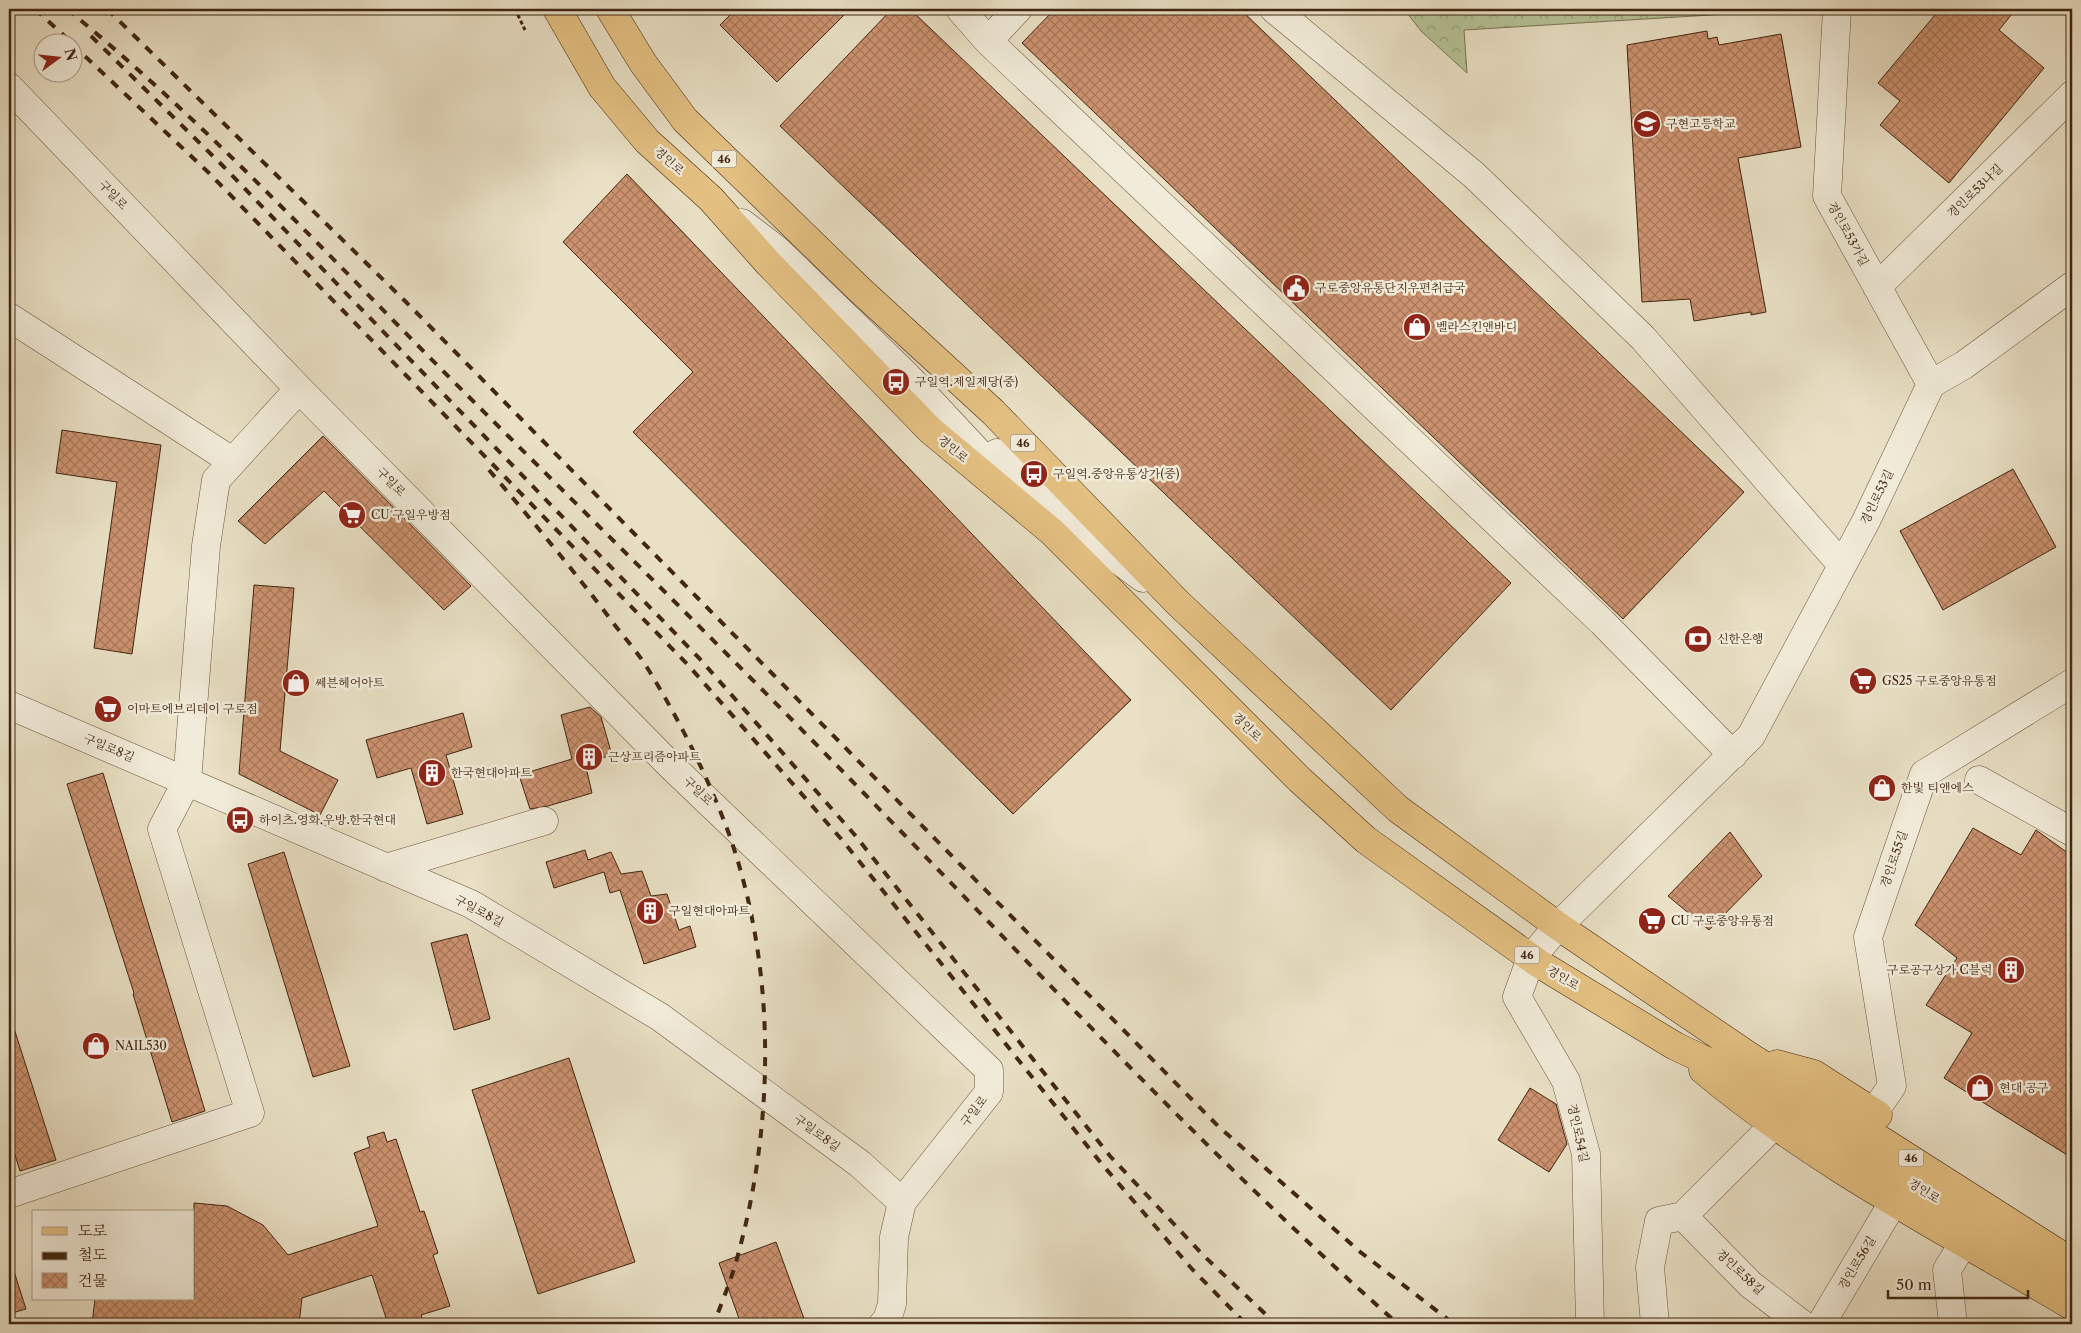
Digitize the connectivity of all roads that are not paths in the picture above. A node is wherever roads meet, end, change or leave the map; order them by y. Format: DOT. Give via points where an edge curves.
graph roads {
  1 [pos="557,9"];
  2 [pos="610,9"];
  3 [pos="960,9"];
  4 [pos="1018,9"];
  5 [pos="1274,9"];
  6 [pos="1837,9"];
  7 [pos="988,41"];
  8 [pos="9,87"];
  9 [pos="2072,95"];
  10 [pos="2072,286"];
  11 [pos="1877,287"];
  12 [pos="9,317"];
  13 [pos="1931,384"];
  14 [pos="300,389"];
  15 [pos="232,461"];
  16 [pos="1842,565"];
  17 [pos="2072,683"];
  18 [pos="9,705"];
  19 [pos="1733,755"];
  20 [pos="1979,780"];
  21 [pos="187,781"];
  22 [pos="544,821"];
  23 [pos="2072,832"];
  24 [pos="386,868"];
  25 [pos="1558,926"];
  26 [pos="1531,958"];
  27 [pos="1675,1046"];
  28 [pos="1749,1056"];
  29 [pos="1874,1112"];
  30 [pos="1774,1125"];
  31 [pos="9,1194"];
  32 [pos="1894,1201"];
  33 [pos="902,1202"];
  34 [pos="1683,1216"];
  35 [pos="2072,1239"];
  36 [pos="1964,1242"];
  37 [pos="2072,1262"];
  38 [pos="2072,1285"];
  39 [pos="2072,1306"];
  40 [pos="884,1324"];
  41 [pos="1590,1324"];
  42 [pos="1655,1324"];
  43 [pos="1802,1324"];
  44 [pos="1821,1324"];
  45 [pos="1953,1324"];
  1 -- 26 [label="main road, 경인로 / 46" via="602,87 647,141 711,199 769,264 930,430 1052,532 1300,780 1366,840"];
  2 -- 25 [label="main road, 경인로 / 46" via="643,63 685,120 860,290 993,412 1178,604 1398,809"];
  3 -- 7 [label="street"];
  4 -- 7 [label="street"];
  5 -- 16 [label="street" via="1474,174 1636,331"];
  6 -- 11 [label="street, 경인로53가길" via="1827,196"];
  7 -- 19 [label="street" via="1602,622"];
  8 -- 14 [label="street, 구일로"];
  9 -- 11 [label="street, 경인로53나길"];
  10 -- 13 [label="street" via="1964,365"];
  11 -- 13 [label="street, 경인로53가길"];
  12 -- 15 [label="street"];
  13 -- 16 [label="street, 경인로53길"];
  14 -- 15 [label="street"];
  14 -- 33 [label="street, 구일로" via="670,765 989,1070 989,1092"];
  15 -- 21 [label="street" via="216,480 206,546"];
  16 -- 19 [label="street, 경인로53길" via="1751,736"];
  17 -- 29 [label="street, 경인로55길" via="1924,774 1868,937 1892,1086"];
  18 -- 21 [label="street, 구일로8길"];
  19 -- 25 [label="street, 경인로53길"];
  20 -- 23 [label="street"];
  21 -- 24 [label="street, 구일로8길"];
  21 -- 31 [label="street" via="162,829 250,1113"];
  22 -- 24 [label="street"];
  24 -- 33 [label="street, 구일로8길" via="471,904 652,1012 860,1164"];
  25 -- 26 [label="street, 경인로53길"];
  25 -- 28 [label="main road, 경인로 / 46"];
  26 -- 27 [label="main road, 경인로 / 46"];
  26 -- 41 [label="street, 경인로54길" via="1518,997 1566,1081 1586,1154"];
  27 -- 30 [label="main road" via="1748,1108"];
  27 -- 38 [label="main road, 경인로 / 46" via="1752,1082"];
  28 -- 29 [label="main road" via="1814,1074"];
  28 -- 37 [label="main road, 경인로 / 46"];
  29 -- 35 [label="main road"];
  30 -- 32 [label="main road"];
  30 -- 34 [label="street"];
  32 -- 36 [label="main road"];
  32 -- 44 [label="street, 경인로56길"];
  33 -- 40 [label="street" via="894,1237 892,1304"];
  34 -- 42 [label="street" via="1659,1221 1650,1267"];
  34 -- 43 [label="street, 경인로58길" via="1751,1285"];
  36 -- 39 [label="main road"];
  36 -- 45 [label="street" via="1947,1270"];
}
